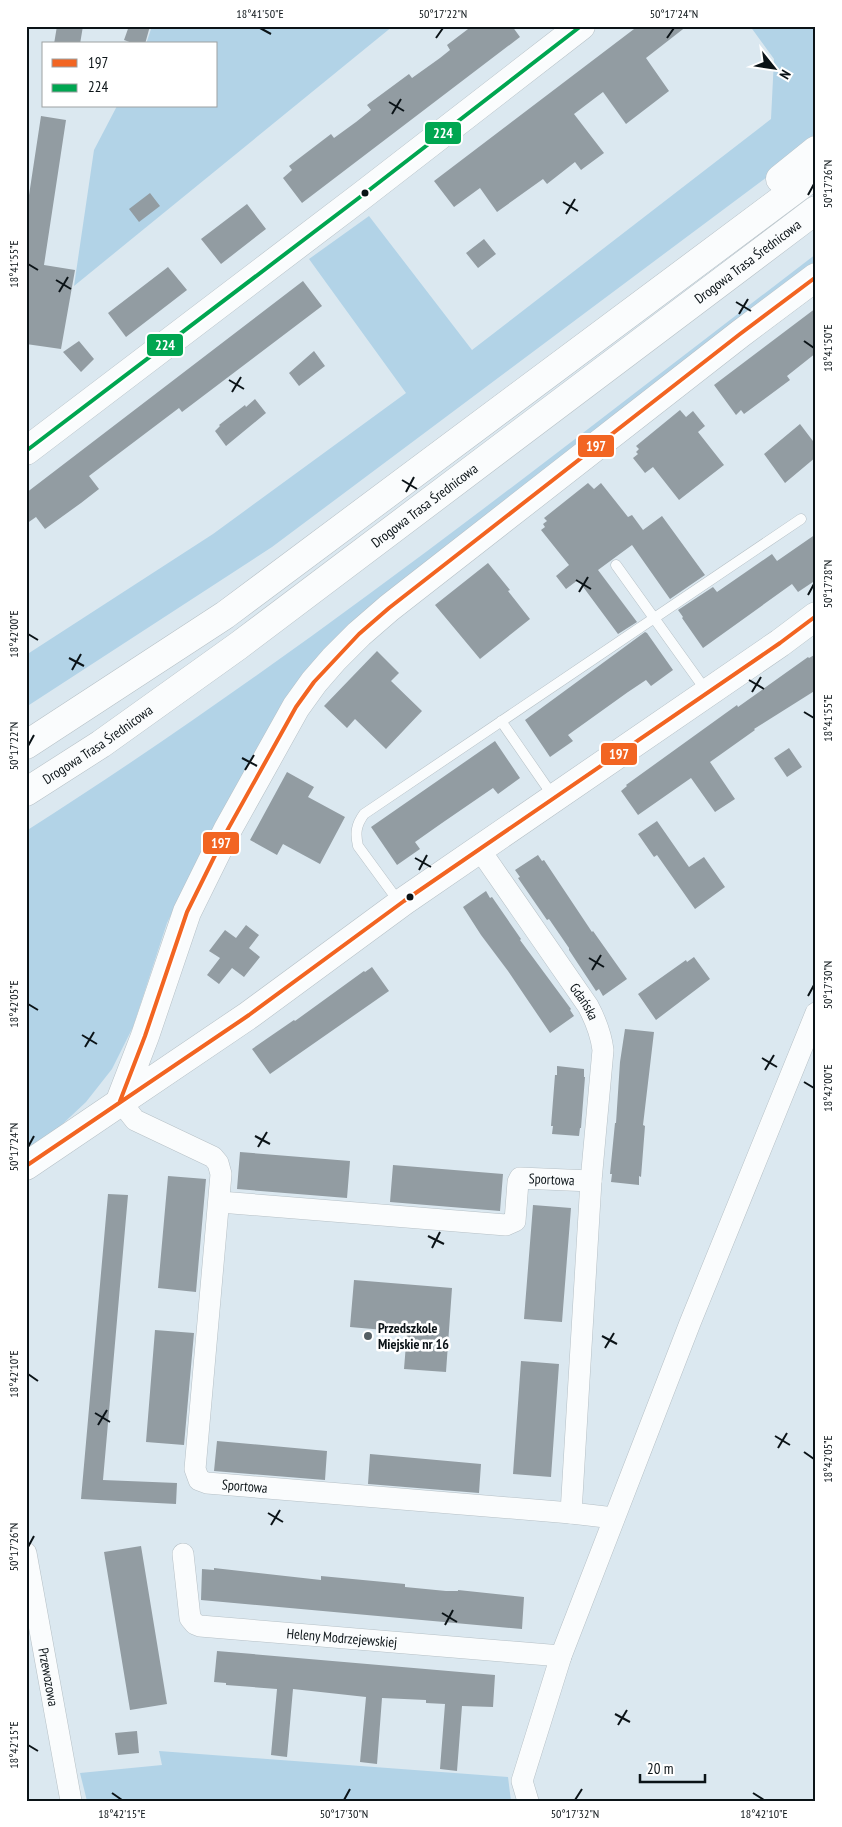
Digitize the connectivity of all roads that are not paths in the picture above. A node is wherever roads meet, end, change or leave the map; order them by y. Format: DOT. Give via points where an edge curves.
graph roads {
  1 [pos="581,26"];
  2 [pos="816,150"];
  3 [pos="816,174"];
  4 [pos="816,210"];
  5 [pos="705,256"];
  6 [pos="816,277"];
  7 [pos="26,451"];
  8 [pos="801,519"];
  9 [pos="616,565"];
  10 [pos="816,616"];
  11 [pos="654,618"];
  12 [pos="708,693"];
  13 [pos="501,721"];
  14 [pos="26,745"];
  15 [pos="26,792"];
  16 [pos="554,798"];
  17 [pos="480,850"];
  18 [pos="401,904"];
  19 [pos="816,1013"];
  20 [pos="120,1101"];
  21 [pos="26,1166"];
  22 [pos="591,1181"];
  23 [pos="220,1202"];
  24 [pos="571,1513"];
  25 [pos="614,1518"];
  26 [pos="26,1553"];
  27 [pos="182,1554"];
  28 [pos="561,1656"];
  29 [pos="71,1801"];
  30 [pos="528,1801"];
  1 -- 7 [label="street"];
  2 -- 5 [label="street" via="765,191"];
  3 -- 5 [label="street"];
  4 -- 15 [label="street, Drogowa Trasa Średnicowa" via="231,652 101,744"];
  5 -- 14 [label="street" via="224,615"];
  6 -- 20 [label="street" via="389,608 334,658 296,707 202,879 187,912"];
  8 -- 11 [label="lane"];
  9 -- 11 [label="lane"];
  10 -- 12 [label="street"];
  11 -- 12 [label="lane"];
  11 -- 13 [label="lane"];
  12 -- 16 [label="street"];
  13 -- 16 [label="lane"];
  13 -- 18 [label="lane" via="364,814 358,822 355,836 358,846"];
  16 -- 17 [label="street"];
  17 -- 18 [label="street"];
  17 -- 22 [label="street, Gdańska" via="597,1023 603,1050"];
  18 -- 20 [label="street" via="249,1015"];
  19 -- 25 [label="street"];
  20 -- 21 [label="street"];
  20 -- 23 [label="street, Sportowa" via="135,1120 218,1162"];
  22 -- 23 [label="street, Sportowa" via="520,1178 515,1221 506,1226"];
  22 -- 24 [label="street, Sportowa"];
  23 -- 24 [label="street, Sportowa" via="195,1469 198,1480"];
  24 -- 25 [label="street, Sportowa"];
  25 -- 28 [label="street"];
  26 -- 29 [label="street, Przewozowa"];
  27 -- 28 [label="street, Heleny Modrzejewskiej" via="190,1618 200,1626"];
  28 -- 30 [label="street" via="522,1781"];
}
